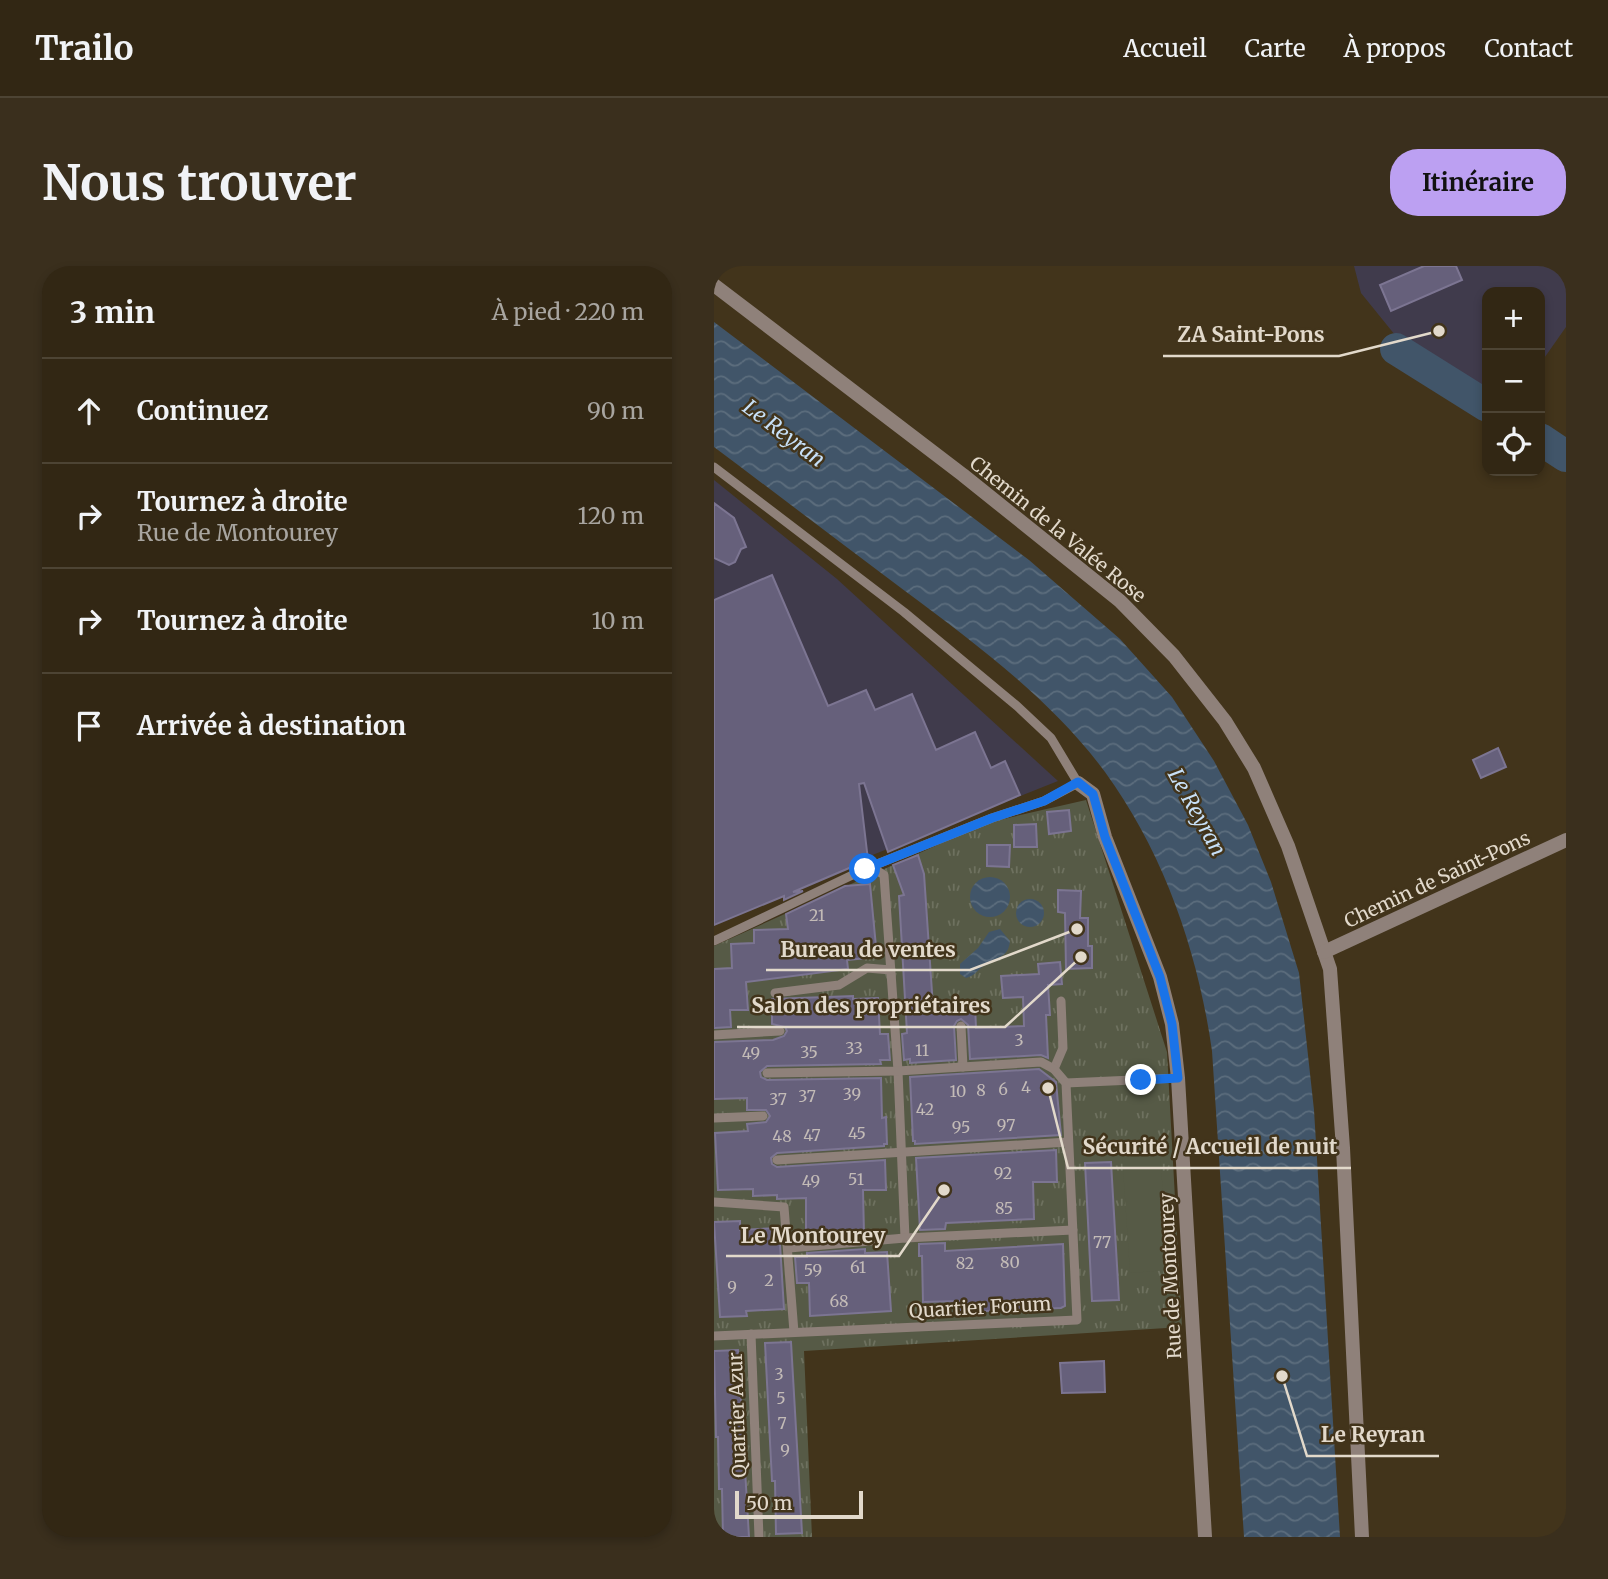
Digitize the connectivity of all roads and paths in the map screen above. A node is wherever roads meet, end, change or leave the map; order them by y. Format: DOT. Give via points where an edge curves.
graph roads {
  1 [pos="714,285"];
  2 [pos="714,467"];
  3 [pos="1078,782"];
  4 [pos="1566,840"];
  5 [pos="865,869"];
  6 [pos="714,941"];
  7 [pos="1324,952"];
  8 [pos="891,970"];
  9 [pos="775,993"];
  10 [pos="1061,1002"];
  11 [pos="961,1026"];
  12 [pos="780,1031"];
  13 [pos="714,1035"];
  14 [pos="963,1067"];
  15 [pos="1054,1069"];
  16 [pos="898,1071"];
  17 [pos="767,1073"];
  18 [pos="1178,1078"];
  19 [pos="1066,1083"];
  20 [pos="763,1116"];
  21 [pos="714,1118"];
  22 [pos="1068,1142"];
  23 [pos="900,1153"];
  24 [pos="777,1160"];
  25 [pos="714,1202"];
  26 [pos="1073,1230"];
  27 [pos="905,1238"];
  28 [pos="789,1248"];
  29 [pos="794,1332"];
  30 [pos="751,1334"];
  31 [pos="714,1336"];
  32 [pos="759,1537"];
  33 [pos="1205,1537"];
  34 [pos="1362,1537"];
  1 -- 7 [label="street, Chemin de la Valée Rose" via="1120,601 1174,656 1225,721 1254,768 1288,846"];
  2 -- 3 [label="lane" via="904,612 1017,706 1051,738"];
  3 -- 5 [label="lane" via="1044,801"];
  3 -- 18 [label="street, Rue de Montourey" via="1093,794 1105,837 1160,977 1172,1024"];
  4 -- 7 [label="street, Chemin de Saint-Pons"];
  5 -- 6 [label="lane"];
  5 -- 8 [label="lane" via="884,875"];
  7 -- 34 [label="street, Chemin de la Valée Rose" via="1330,969 1343,1148"];
  8 -- 9 [label="lane" via="867,968 839,985"];
  8 -- 16 [label="lane"];
  10 -- 15 [label="lane" via="1063,1048"];
  11 -- 14 [label="lane"];
  12 -- 13 [label="lane"];
  14 -- 15 [label="lane" via="1041,1062"];
  14 -- 16 [label="lane"];
  15 -- 19 [label="lane"];
  16 -- 17 [label="lane"];
  16 -- 23 [label="lane"];
  18 -- 19 [label="lane"];
  18 -- 33 [label="street, Rue de Montourey"];
  19 -- 22 [label="lane, Quartier Forum"];
  20 -- 21 [label="lane"];
  22 -- 23 [label="lane"];
  22 -- 26 [label="lane, Quartier Forum"];
  23 -- 24 [label="lane"];
  23 -- 27 [label="lane"];
  25 -- 28 [label="lane" via="784,1207"];
  26 -- 27 [label="lane"];
  26 -- 29 [label="lane, Quartier Forum" via="1077,1320"];
  27 -- 28 [label="lane"];
  28 -- 29 [label="lane"];
  29 -- 30 [label="lane, Quartier Forum"];
  30 -- 31 [label="lane, Quartier Forum"];
  30 -- 32 [label="lane, Quartier Azur"];
}
